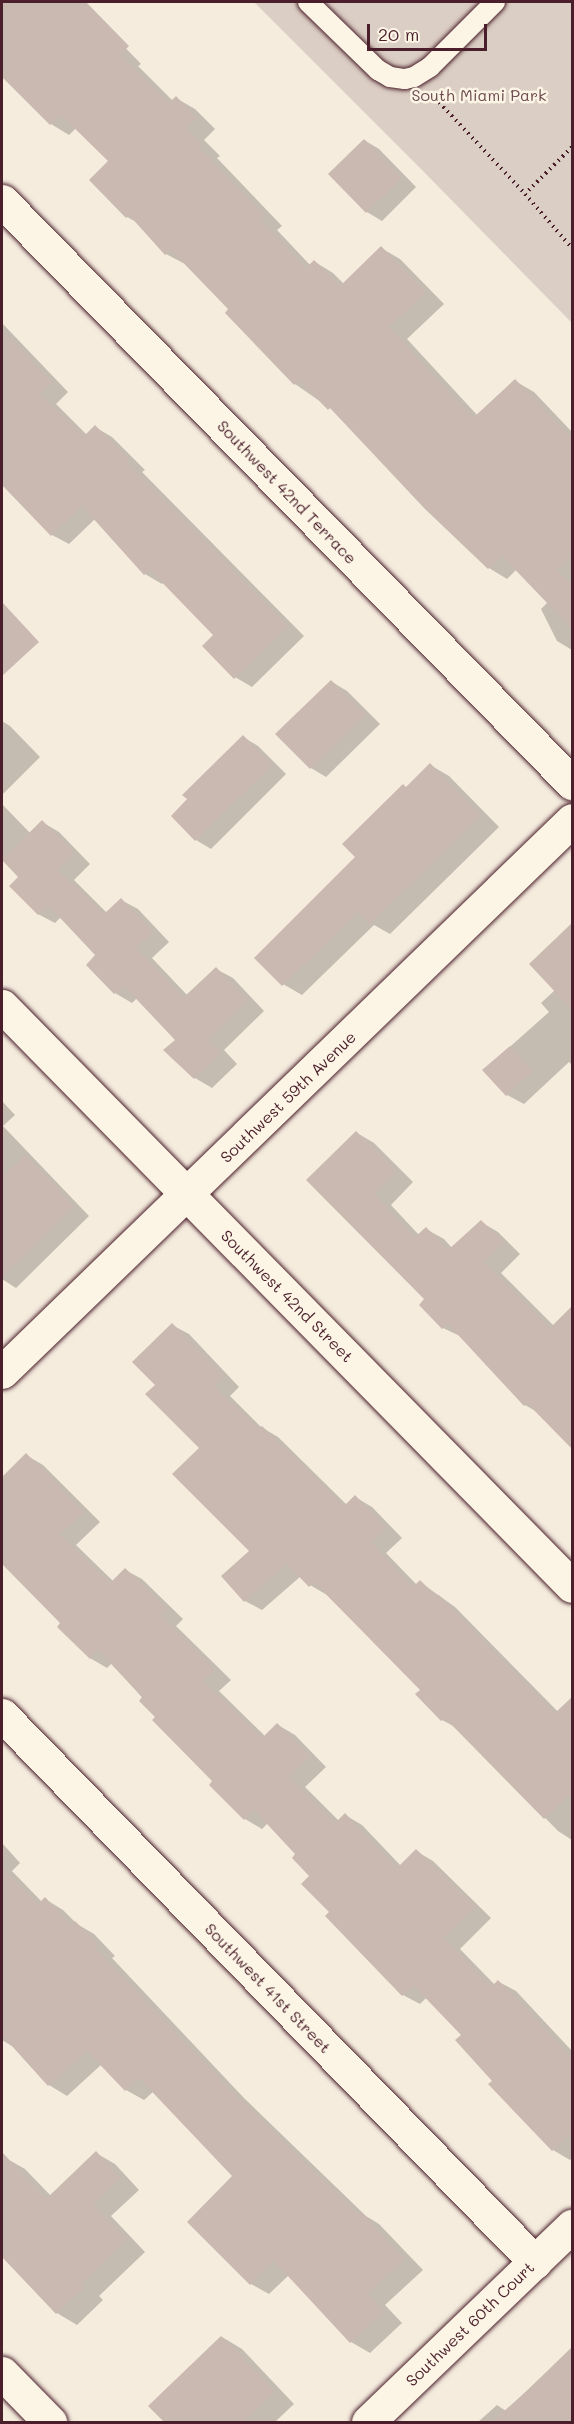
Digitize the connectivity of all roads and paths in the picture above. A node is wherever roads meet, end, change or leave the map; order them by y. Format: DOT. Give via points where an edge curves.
graph roads {
  1 [pos="308,2"];
  2 [pos="495,2"];
  3 [pos="437,100"];
  4 [pos="573,147"];
  5 [pos="525,194"];
  6 [pos="2,201"];
  7 [pos="573,248"];
  8 [pos="573,783"];
  9 [pos="573,820"];
  10 [pos="2,1006"];
  11 [pos="187,1195"];
  12 [pos="2,1372"];
  13 [pos="573,1586"];
  14 [pos="2,1715"];
  15 [pos="573,2226"];
  16 [pos="535,2262"];
  17 [pos="2,2373"];
  18 [pos="50,2422"];
  19 [pos="368,2422"];
  1 -- 2 [label="lane" via="378,70 405,79 430,67"];
  3 -- 5 [label="path"];
  4 -- 5 [label="path"];
  5 -- 7 [label="path"];
  6 -- 8 [label="street, Southwest 42nd Terrace"];
  9 -- 11 [label="street, Southwest 59th Avenue"];
  10 -- 11 [label="street, Southwest 42nd Street"];
  11 -- 12 [label="street, Southwest 59th Avenue"];
  11 -- 13 [label="street, Southwest 42nd Street"];
  14 -- 16 [label="street, Southwest 41st Street"];
  15 -- 16 [label="street, Southwest 60th Court"];
  16 -- 19 [label="street, Southwest 60th Court"];
  17 -- 18 [label="street"];
}
